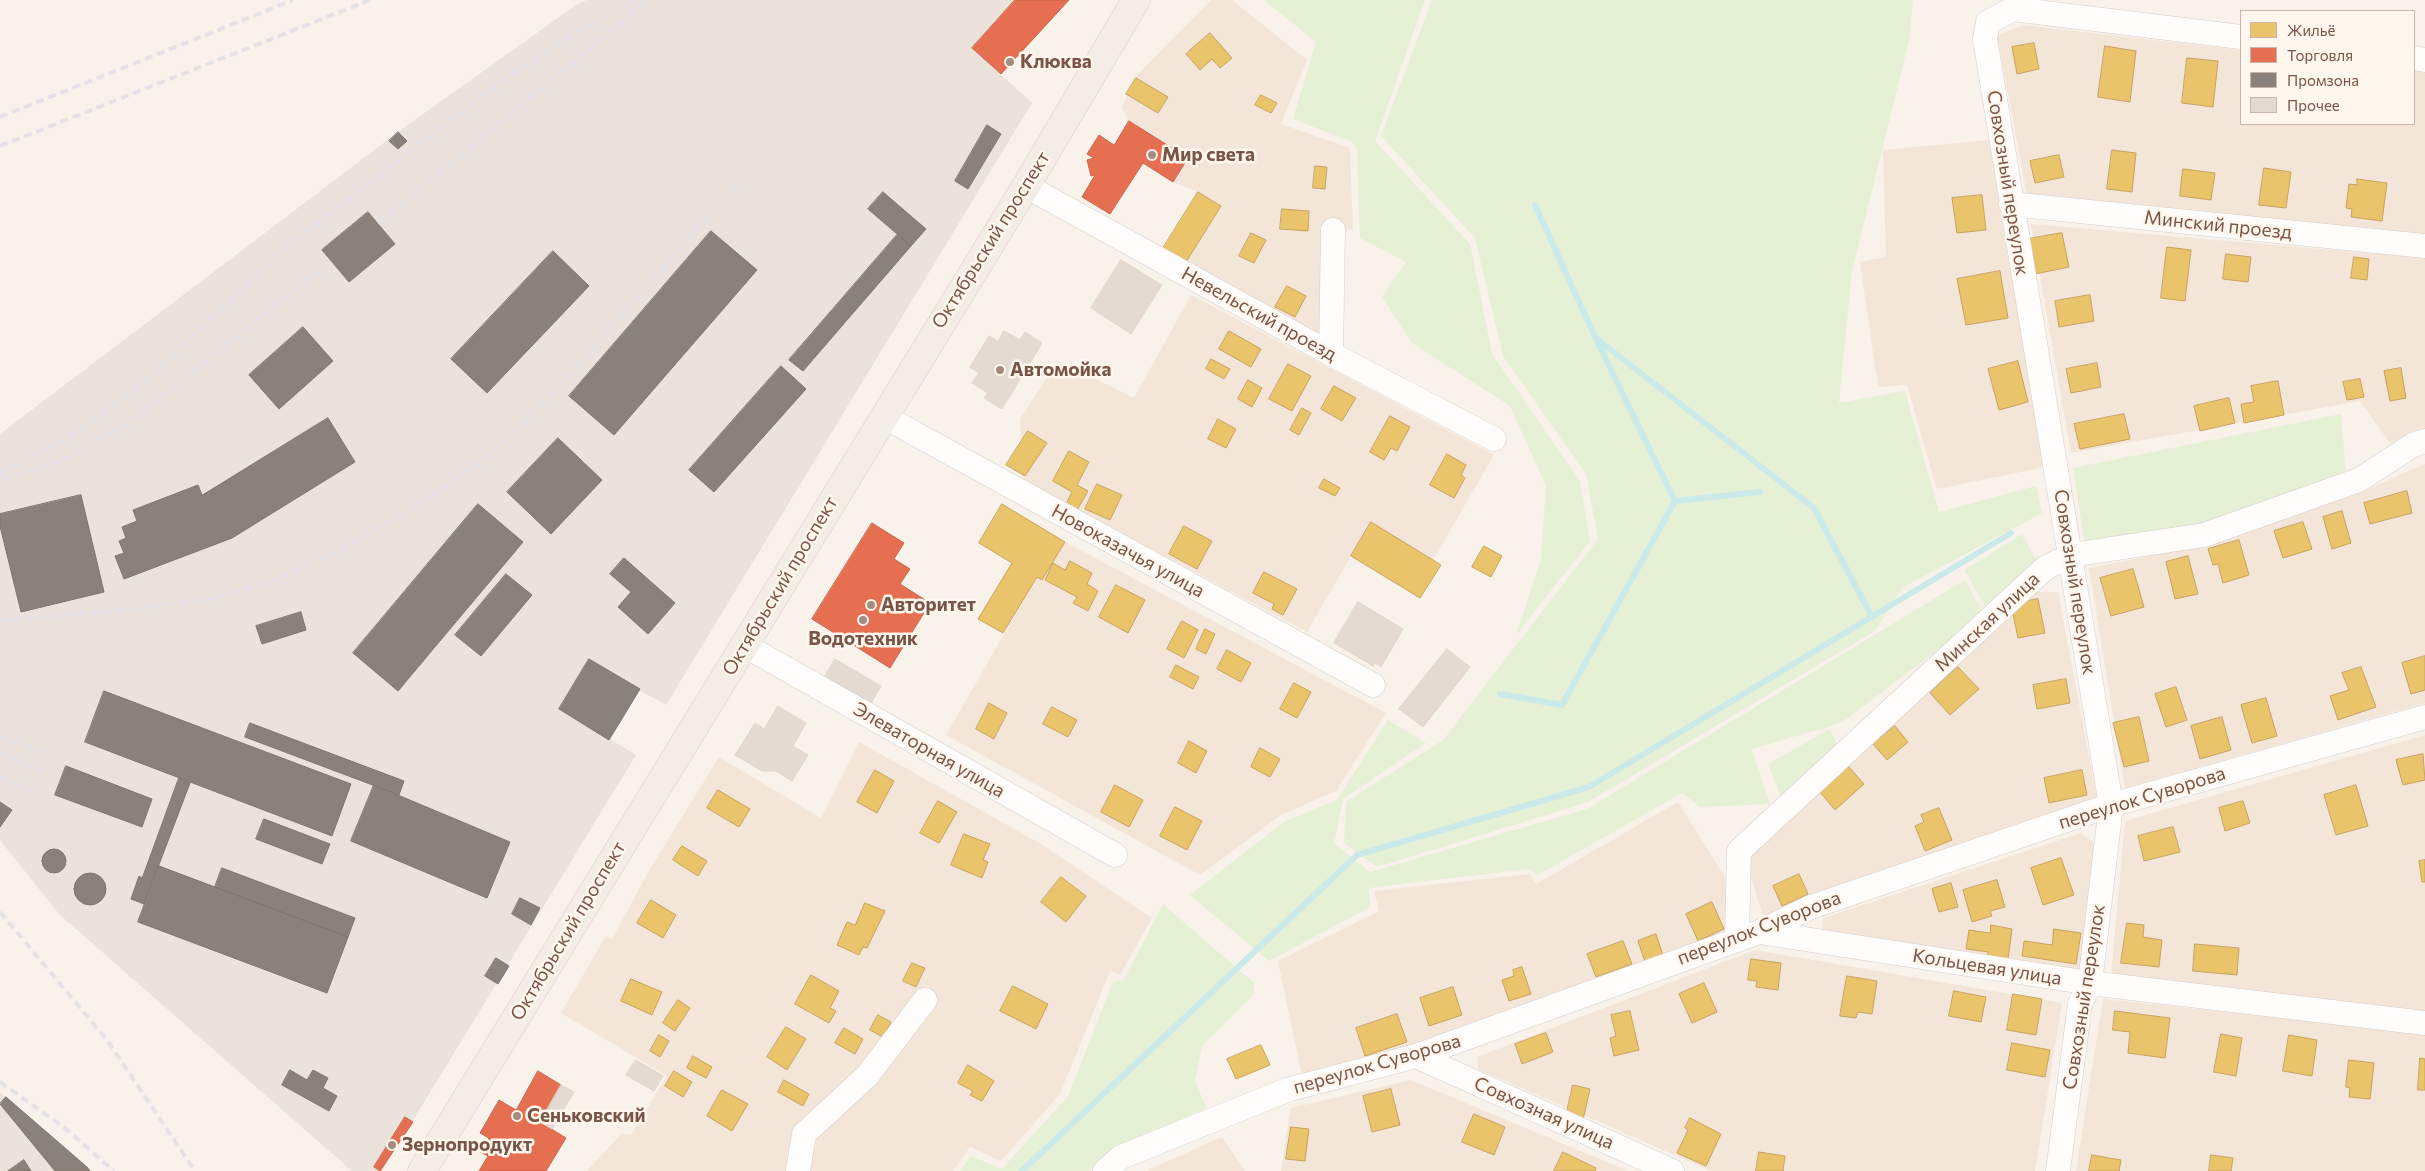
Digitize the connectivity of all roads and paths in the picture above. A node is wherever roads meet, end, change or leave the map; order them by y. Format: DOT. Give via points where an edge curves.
graph roads {
  1 [pos="1136,0"];
  2 [pos="2240,37"];
  3 [pos="1026,186"];
  4 [pos="2011,204"];
  5 [pos="1334,230"];
  6 [pos="2425,246"];
  7 [pos="1331,354"];
  8 [pos="883,416"];
  9 [pos="1494,439"];
  10 [pos="2425,440"];
  11 [pos="2071,555"];
  12 [pos="744,645"];
  13 [pos="1373,684"];
  14 [pos="2425,717"];
  15 [pos="2111,805"];
  16 [pos="1115,855"];
  17 [pos="1759,932"];
  18 [pos="1737,938"];
  19 [pos="2090,983"];
  20 [pos="925,1000"];
  21 [pos="2425,1023"];
  22 [pos="1416,1056"];
  23 [pos="422,1171"];
  24 [pos="798,1171"];
  25 [pos="1105,1171"];
  26 [pos="1672,1171"];
  27 [pos="2058,1171"];
  1 -- 3 [label="main road, Октябрьский проспект"];
  2 -- 4 [label="street, Совхозный переулок" via="2013,9 1988,22 1985,39"];
  3 -- 7 [label="street, Невельский проезд"];
  3 -- 8 [label="main road, Октябрьский проспект"];
  4 -- 6 [label="street, Минский проезд"];
  4 -- 11 [label="street, Совхозный переулок"];
  5 -- 7 [label="street"];
  7 -- 9 [label="street, Невельский проезд"];
  8 -- 12 [label="main road, Октябрьский проспект"];
  8 -- 13 [label="street, Новоказачья улица"];
  10 -- 11 [label="street, Минская улица" via="2359,480 2204,535"];
  11 -- 15 [label="street, Совхозный переулок"];
  11 -- 18 [label="street, Минская улица" via="2045,568 1739,851"];
  12 -- 16 [label="street, Элеваторная улица"];
  12 -- 23 [label="main road, Октябрьский проспект"];
  14 -- 15 [label="street, переулок Суворова"];
  15 -- 17 [label="street, переулок Суворова" via="1811,907"];
  15 -- 19 [label="street, Совхозный переулок"];
  17 -- 18 [label="street, переулок Суворова"];
  17 -- 19 [label="street, Кольцевая улица"];
  18 -- 22 [label="street, переулок Суворова"];
  19 -- 21 [label="street, Кольцевая улица"];
  19 -- 27 [label="street, Совхозный переулок" via="2080,1004"];
  20 -- 24 [label="street" via="867,1076 804,1134"];
  22 -- 25 [label="street, переулок Суворова" via="1287,1090 1121,1157"];
  22 -- 26 [label="street, Совхозная улица"];
}
